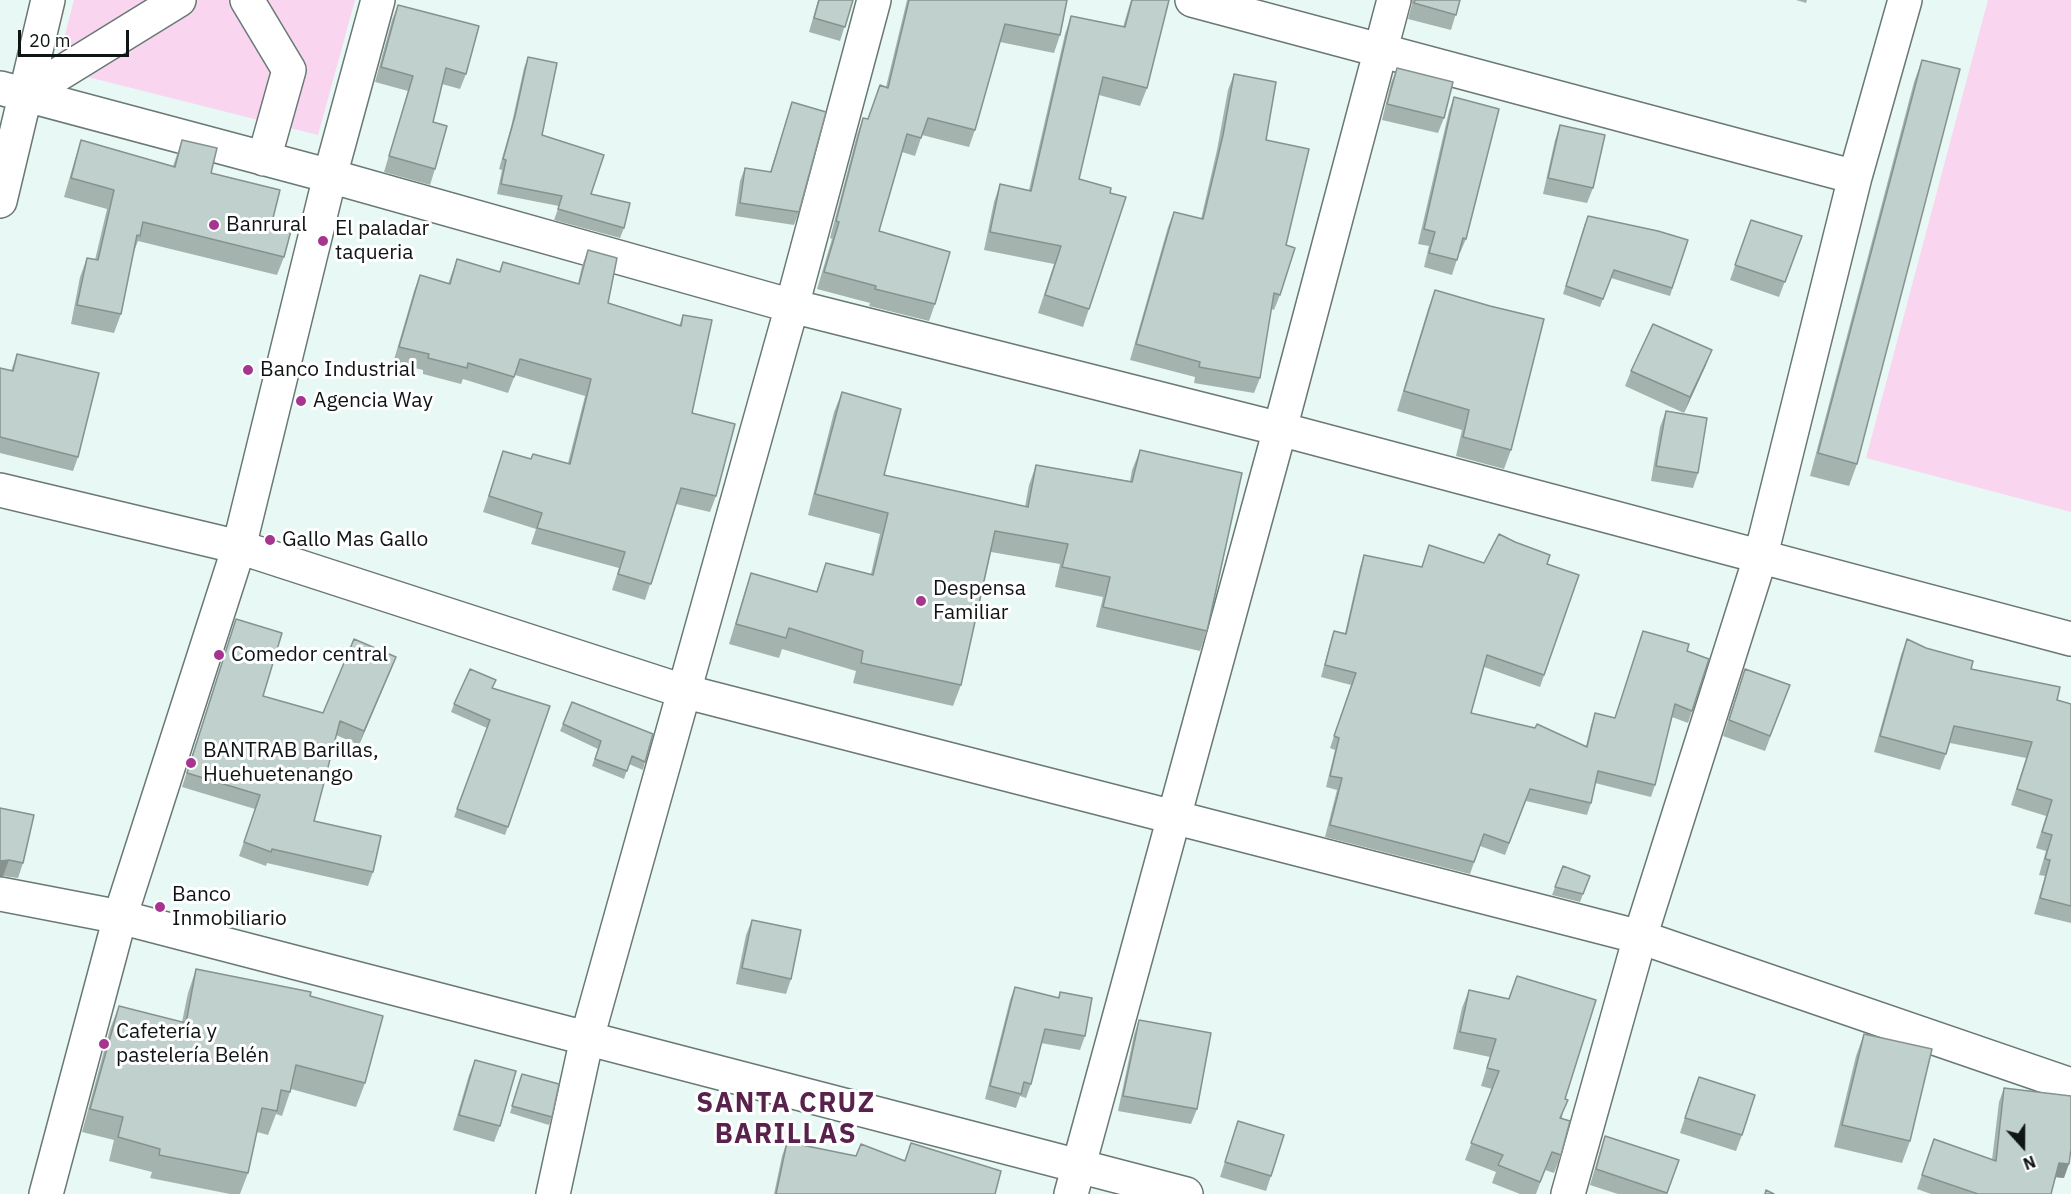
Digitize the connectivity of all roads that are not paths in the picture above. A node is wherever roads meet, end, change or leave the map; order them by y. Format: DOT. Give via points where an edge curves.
graph roads {
  1 [pos="48,0"];
  2 [pos="179,0"];
  3 [pos="247,0"];
  4 [pos="378,0"];
  5 [pos="874,0"];
  6 [pos="1192,0"];
  7 [pos="1394,0"];
  8 [pos="1905,0"];
  9 [pos="1380,51"];
  10 [pos="13,91"];
  11 [pos="264,159"];
  12 [pos="330,176"];
  13 [pos="1854,177"];
  14 [pos="0,201"];
  15 [pos="792,306"];
  16 [pos="1280,429"];
  17 [pos="0,490"];
  18 [pos="239,547"];
  19 [pos="1761,555"];
  20 [pos="2071,639"];
  21 [pos="683,691"];
  22 [pos="1173,818"];
  23 [pos="0,894"];
  24 [pos="120,917"];
  25 [pos="1640,937"];
  26 [pos="587,1038"];
  27 [pos="2071,1085"];
  28 [pos="1075,1180"];
  29 [pos="46,1194"];
  30 [pos="553,1194"];
  31 [pos="1186,1194"];
  32 [pos="1568,1194"];
  1 -- 10 [label="street"];
  2 -- 10 [label="street"];
  3 -- 11 [label="street" via="289,70"];
  4 -- 12 [label="street"];
  5 -- 15 [label="street"];
  6 -- 9 [label="street"];
  7 -- 9 [label="street"];
  8 -- 13 [label="street"];
  9 -- 13 [label="street"];
  9 -- 16 [label="street"];
  10 -- 11 [label="street"];
  10 -- 14 [label="street"];
  11 -- 12 [label="street"];
  12 -- 15 [label="street"];
  12 -- 18 [label="street"];
  13 -- 19 [label="street"];
  15 -- 16 [label="street"];
  15 -- 21 [label="street"];
  16 -- 19 [label="street"];
  16 -- 22 [label="street"];
  17 -- 18 [label="street"];
  18 -- 21 [label="street"];
  18 -- 24 [label="street"];
  19 -- 20 [label="street"];
  19 -- 25 [label="street"];
  21 -- 22 [label="street"];
  21 -- 26 [label="street"];
  22 -- 25 [label="street"];
  22 -- 28 [label="street"];
  23 -- 24 [label="street"];
  24 -- 26 [label="street"];
  24 -- 29 [label="street"];
  25 -- 27 [label="street"];
  25 -- 32 [label="street"];
  26 -- 28 [label="street"];
  26 -- 30 [label="street"];
  28 -- 31 [label="street"];
}
